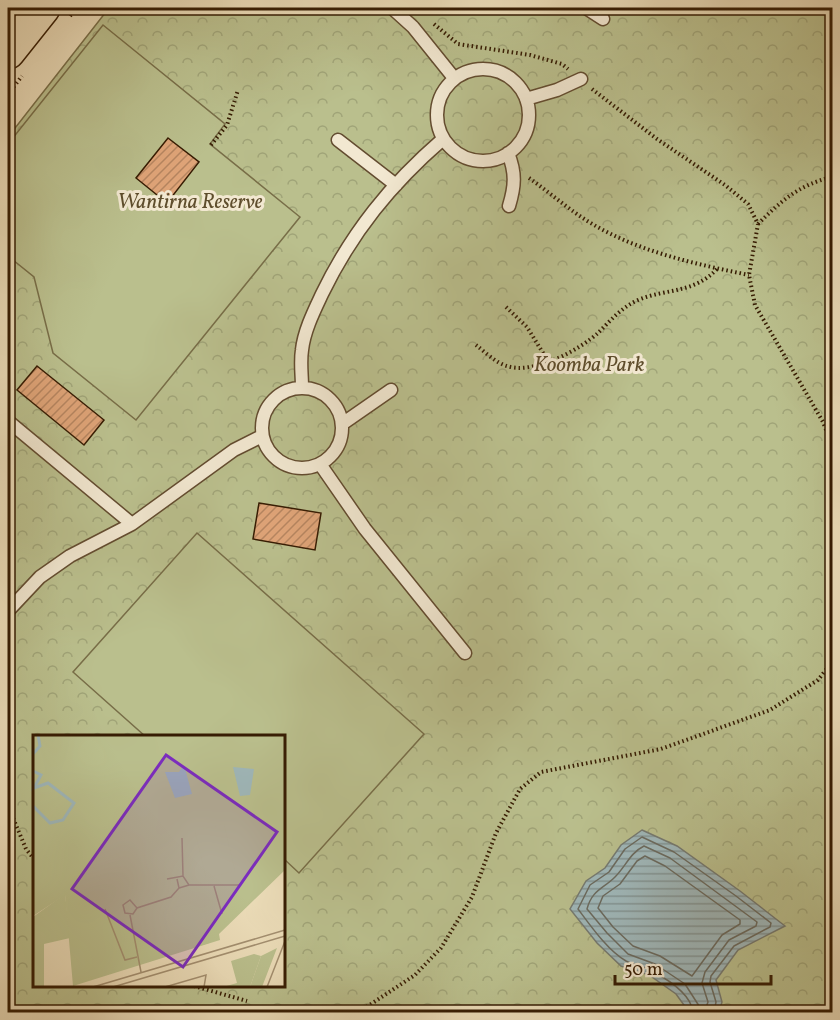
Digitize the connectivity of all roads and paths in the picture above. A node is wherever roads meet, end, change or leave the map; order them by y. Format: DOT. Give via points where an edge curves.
graph roads {
  1 [pos="43,8"];
  2 [pos="392,8"];
  3 [pos="586,8"];
  4 [pos="603,19"];
  5 [pos="431,21"];
  6 [pos="8,52"];
  7 [pos="454,78"];
  8 [pos="581,79"];
  9 [pos="238,90"];
  10 [pos="526,99"];
  11 [pos="443,139"];
  12 [pos="338,140"];
  13 [pos="211,145"];
  14 [pos="508,153"];
  15 [pos="514,168"];
  16 [pos="832,177"];
  17 [pos="396,184"];
  18 [pos="509,206"];
  19 [pos="758,224"];
  20 [pos="718,268"];
  21 [pos="749,275"];
  22 [pos="506,307"];
  23 [pos="476,345"];
  24 [pos="548,361"];
  25 [pos="302,387"];
  26 [pos="391,390"];
  27 [pos="8,421"];
  28 [pos="342,424"];
  29 [pos="262,436"];
  30 [pos="832,445"];
  31 [pos="320,464"];
  32 [pos="132,524"];
  33 [pos="8,611"];
  34 [pos="465,653"];
  35 [pos="832,662"];
  36 [pos="8,806"];
  37 [pos="33,859"];
  38 [pos="198,987"];
  39 [pos="247,1001"];
  40 [pos="354,1012"];
  1 -- 6 [label="main road"];
  2 -- 7 [label="lane" via="413,27"];
  3 -- 4 [label="lane"];
  5 -- 8 [label="path" via="458,44 562,64"];
  7 -- 10 [label="lane" via="468,70 500,72 514,80"];
  7 -- 11 [label="lane" via="442,92 437,108 437,124"];
  8 -- 10 [label="lane"];
  8 -- 19 [label="path" via="657,139 725,185 748,204"];
  9 -- 13 [label="path" via="229,126"];
  10 -- 14 [label="lane" via="526,130"];
  11 -- 14 [label="lane" via="462,156 477,160 493,160"];
  11 -- 17 [label="lane"];
  12 -- 17 [label="lane"];
  14 -- 15 [label="lane"];
  15 -- 18 [label="lane"];
  15 -- 20 [label="path" via="589,222 659,253"];
  16 -- 19 [label="path" via="794,191"];
  17 -- 25 [label="lane" via="360,226 312,315 302,350"];
  19 -- 21 [label="path"];
  20 -- 21 [label="path"];
  20 -- 24 [label="path" via="710,277 682,290 637,300 582,346"];
  21 -- 30 [label="path" via="755,305 823,422"];
  22 -- 24 [label="path" via="526,327"];
  23 -- 24 [label="path" via="507,366 526,367"];
  25 -- 28 [label="lane" via="328,397 337,407"];
  25 -- 29 [label="lane" via="286,390 274,398 261,422"];
  26 -- 28 [label="lane"];
  27 -- 32 [label="lane"];
  28 -- 31 [label="lane" via="335,451"];
  29 -- 31 [label="lane" via="279,462 292,468"];
  29 -- 32 [label="lane" via="234,450"];
  31 -- 34 [label="lane" via="360,522"];
  32 -- 33 [label="lane" via="70,556 40,578"];
  35 -- 40 [label="path" via="818,680 770,710 661,749 541,772 520,789 496,833 472,897 441,948 415,975"];
  36 -- 37 [label="path"];
  38 -- 39 [label="path"];
}
